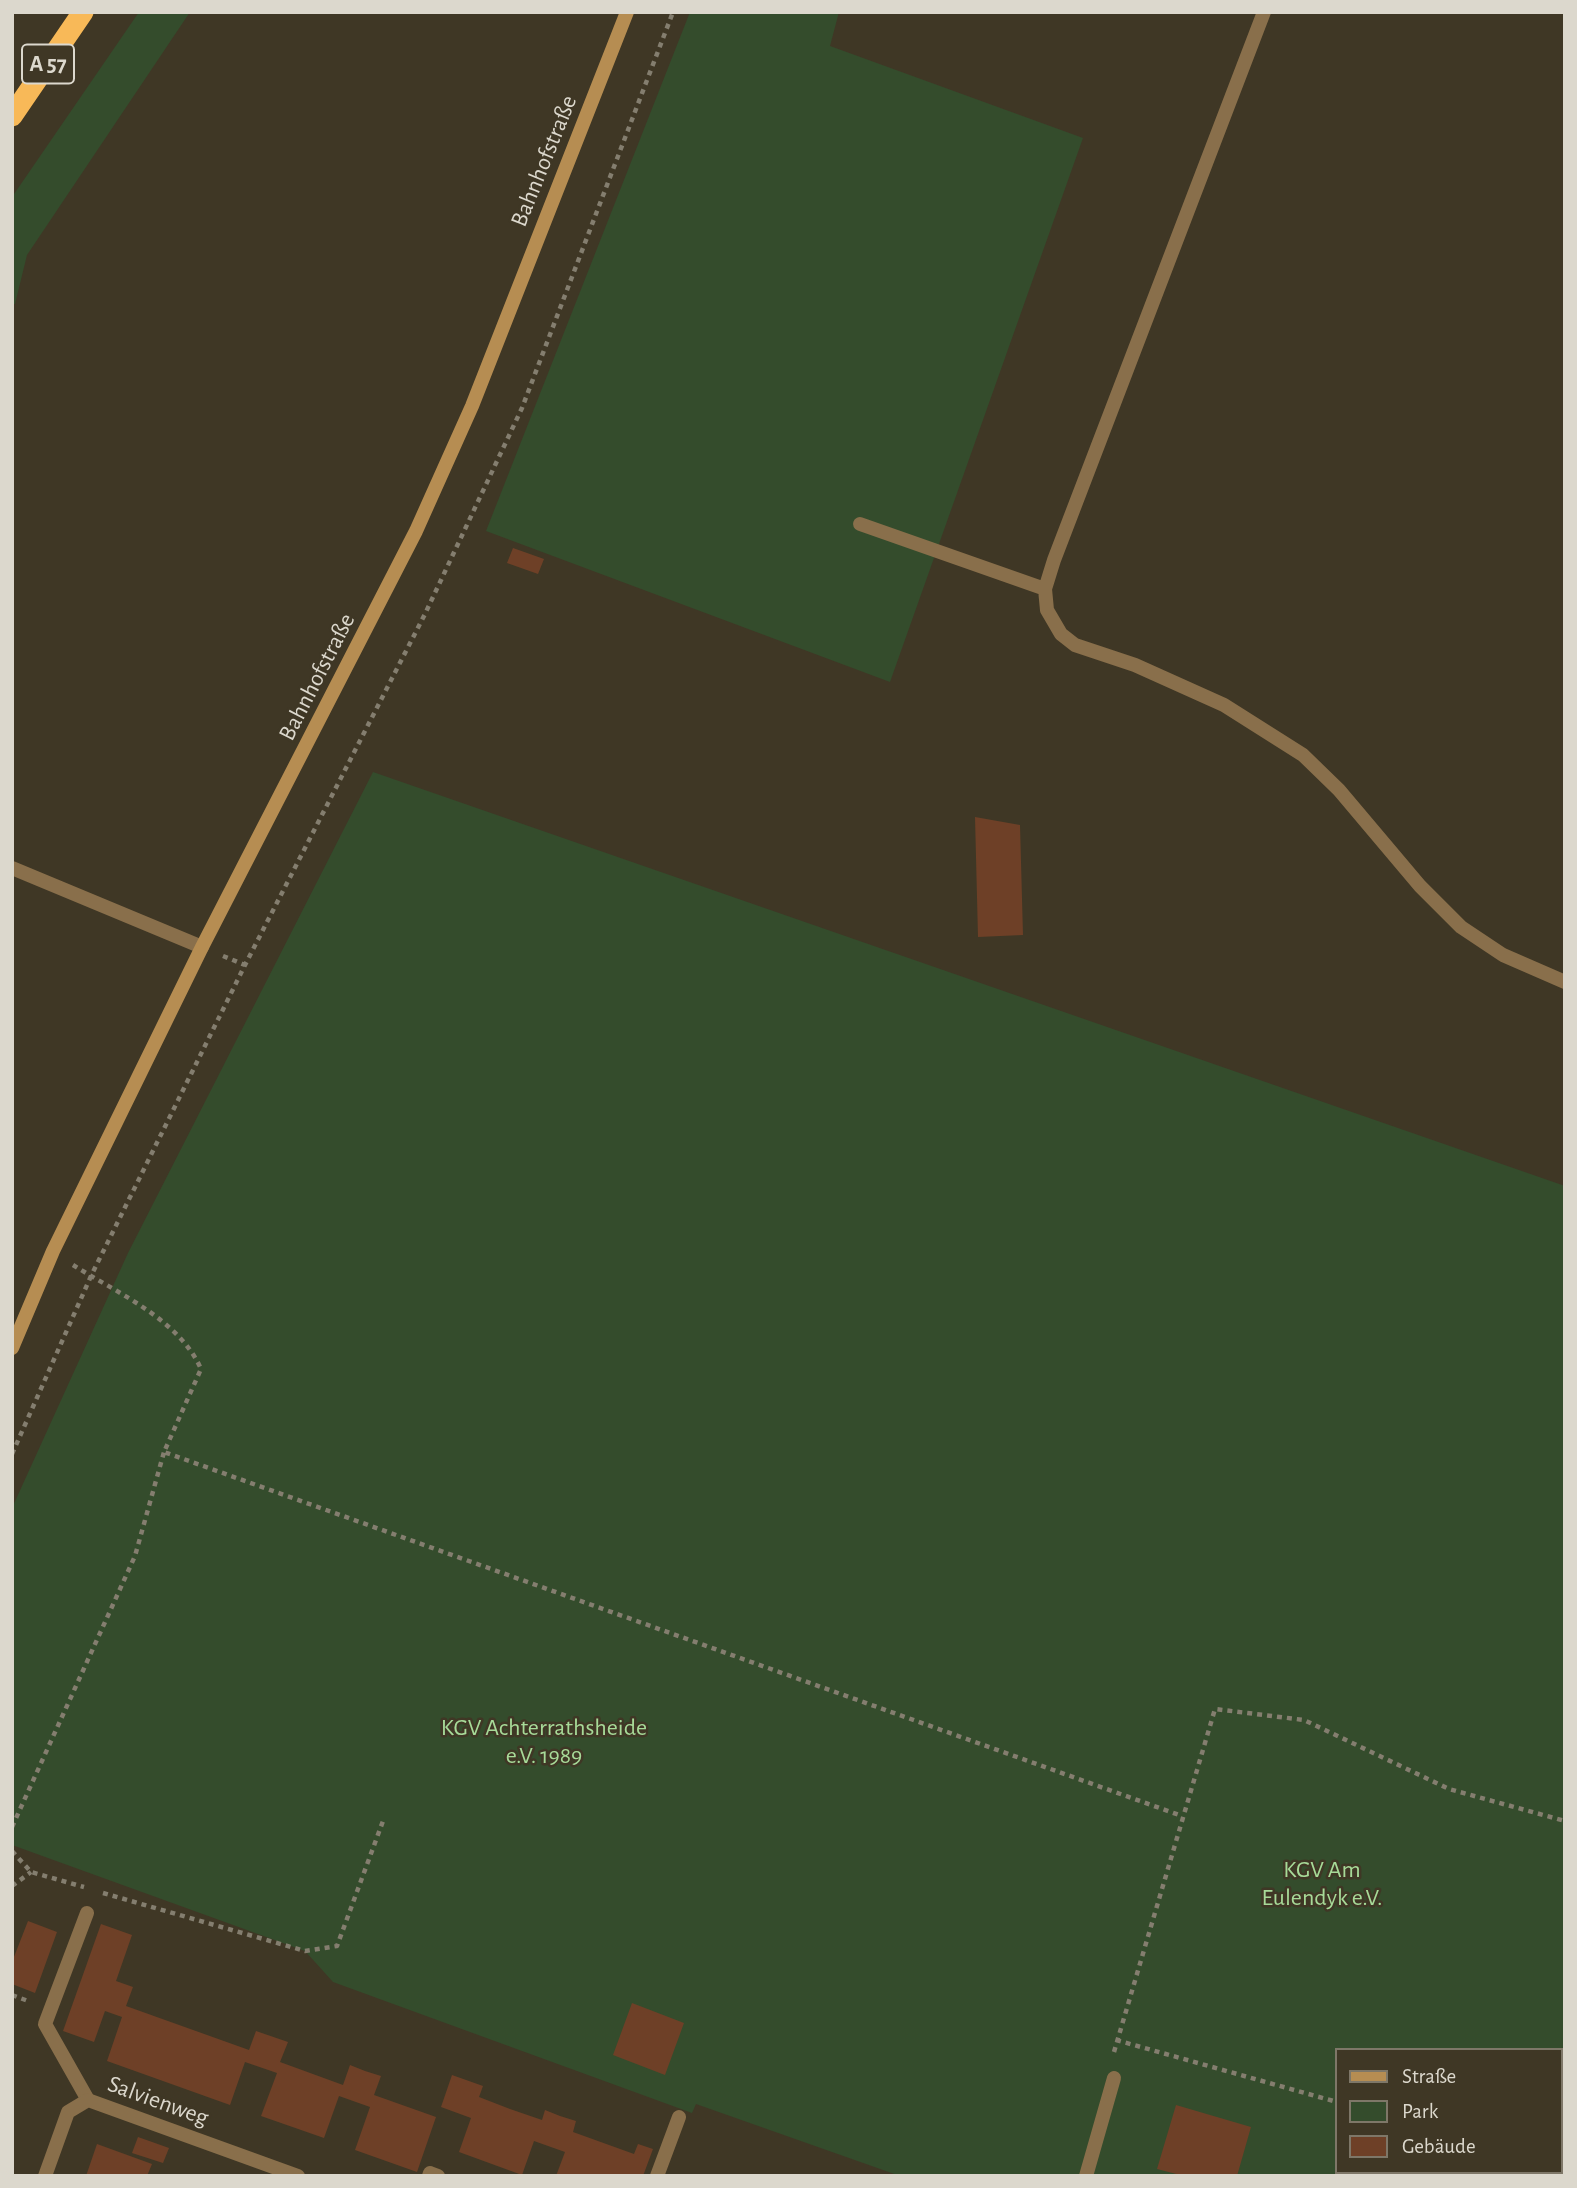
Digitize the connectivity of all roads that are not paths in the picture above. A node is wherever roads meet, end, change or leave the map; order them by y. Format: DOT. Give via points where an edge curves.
graph roads {
  1 [pos="83,12"];
  2 [pos="627,12"];
  3 [pos="1264,12"];
  4 [pos="12,116"];
  5 [pos="860,524"];
  6 [pos="1045,589"];
  7 [pos="12,868"];
  8 [pos="202,947"];
  9 [pos="1565,982"];
  10 [pos="12,1348"];
  11 [pos="88,1913"];
  12 [pos="1114,2077"];
  13 [pos="88,2100"];
  14 [pos="679,2117"];
  15 [pos="45,2176"];
  16 [pos="298,2176"];
  17 [pos="429,2176"];
  18 [pos="438,2176"];
  19 [pos="657,2176"];
  20 [pos="1086,2176"];
  1 -- 4 [label="highway, A 57"];
  2 -- 8 [label="main road, Bahnhofstraße" via="472,406 416,531"];
  3 -- 6 [label="street"];
  5 -- 6 [label="street"];
  6 -- 9 [label="street" via="1052,621 1075,645 1224,705 1303,755 1461,927 1503,955"];
  7 -- 8 [label="street"];
  8 -- 10 [label="main road, Bahnhofstraße" via="53,1251"];
  11 -- 13 [label="street" via="45,2024"];
  12 -- 20 [label="street"];
  13 -- 15 [label="street, Salvienweg" via="68,2112"];
  13 -- 16 [label="street, Salvienweg"];
  14 -- 19 [label="street"];
  17 -- 18 [label="street"];
}
